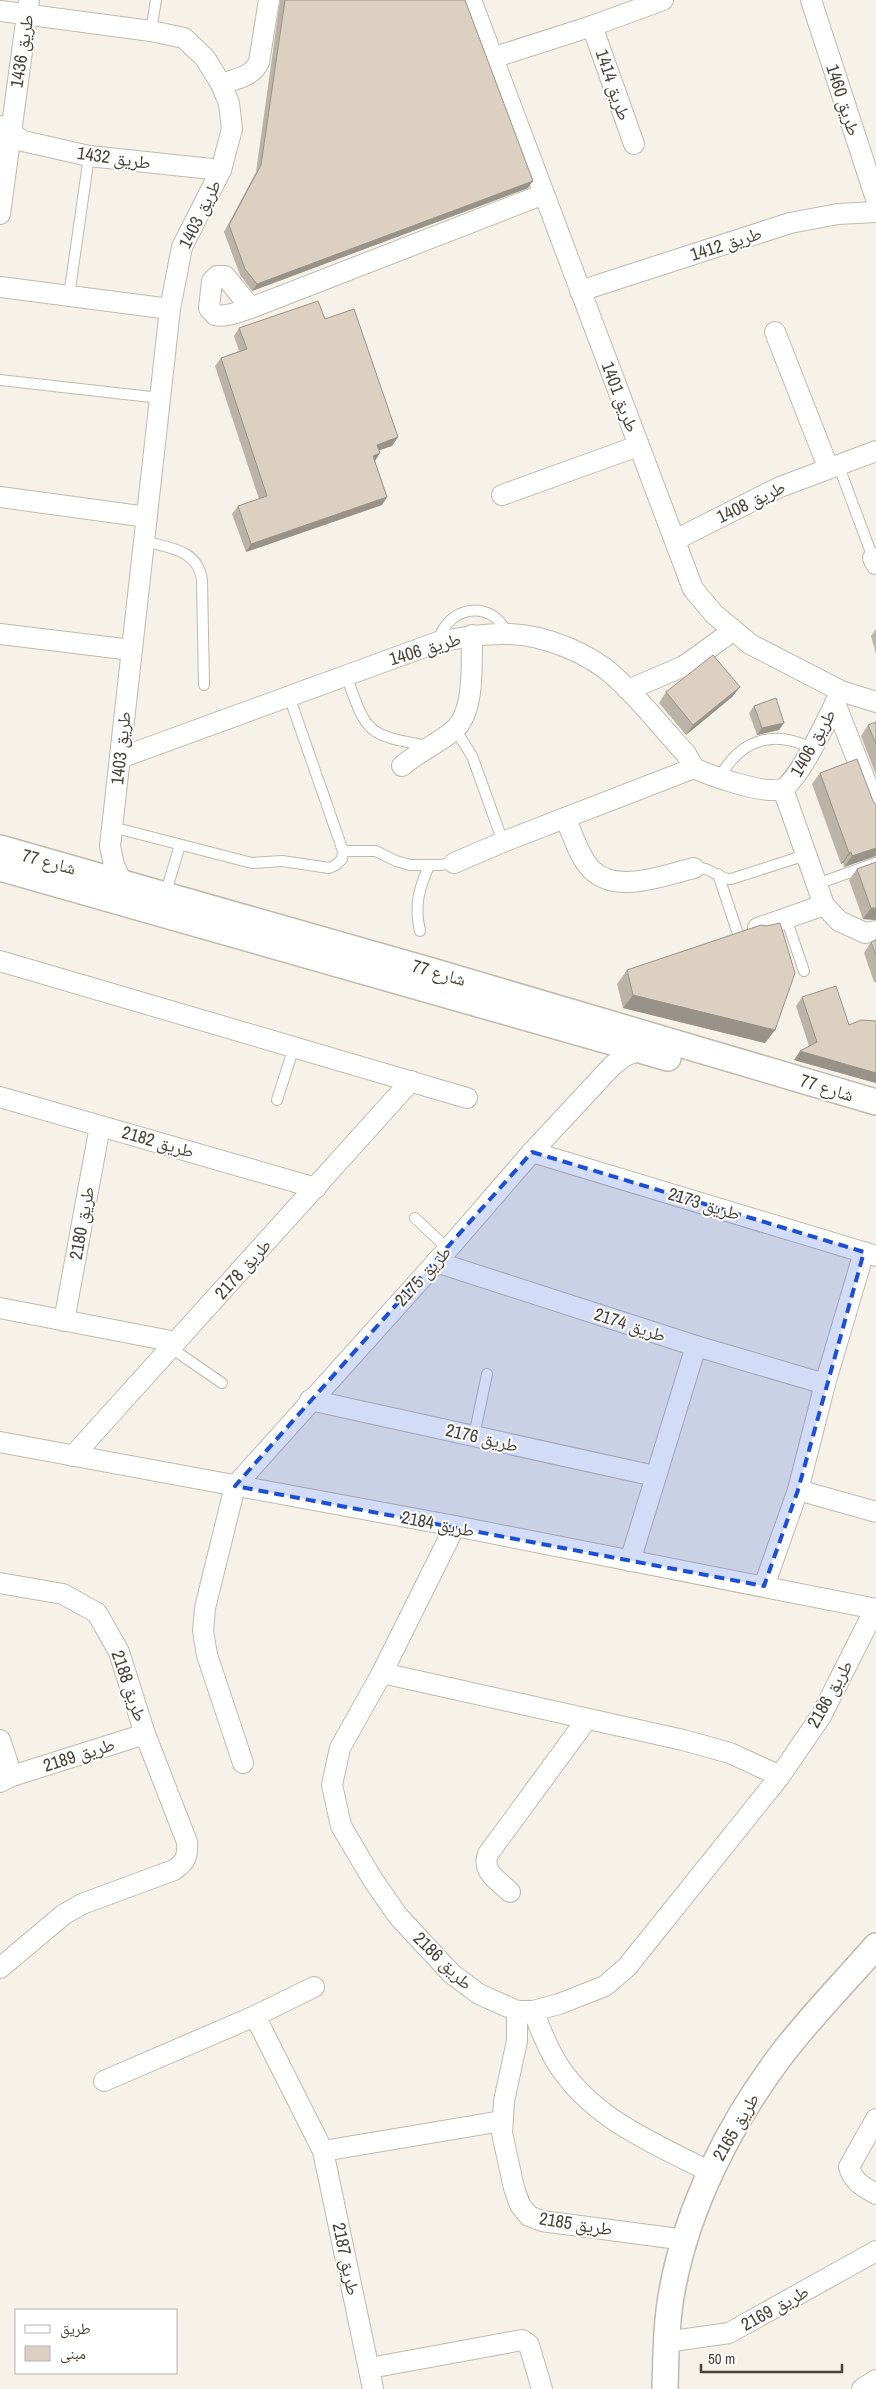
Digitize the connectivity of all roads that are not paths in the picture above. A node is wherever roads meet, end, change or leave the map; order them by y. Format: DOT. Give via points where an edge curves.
graph roads {
  1 [pos="156,0"];
  2 [pos="269,0"];
  3 [pos="471,0"];
  4 [pos="663,0"];
  5 [pos="811,0"];
  6 [pos="28,8"];
  7 [pos="0,11"];
  8 [pos="592,26"];
  9 [pos="151,31"];
  10 [pos="492,58"];
  11 [pos="221,84"];
  12 [pos="5,129"];
  13 [pos="634,144"];
  14 [pos="89,156"];
  15 [pos="871,169"];
  16 [pos="222,170"];
  17 [pos="544,194"];
  18 [pos="876,199"];
  19 [pos="876,212"];
  20 [pos="0,214"];
  21 [pos="0,287"];
  22 [pos="580,291"];
  23 [pos="69,296"];
  24 [pos="251,308"];
  25 [pos="170,309"];
  26 [pos="775,332"];
  27 [pos="0,380"];
  28 [pos="160,398"];
  29 [pos="638,446"];
  30 [pos="876,450"];
  31 [pos="833,465"];
  32 [pos="502,495"];
  33 [pos="0,497"];
  34 [pos="147,517"];
  35 [pos="675,540"];
  36 [pos="144,541"];
  37 [pos="874,561"];
  38 [pos="734,630"];
  39 [pos="0,634"];
  40 [pos="507,634"];
  41 [pos="472,635"];
  42 [pos="438,642"];
  43 [pos="132,650"];
  44 [pos="346,675"];
  45 [pos="204,685"];
  46 [pos="628,690"];
  47 [pos="289,696"];
  48 [pos="838,697"];
  49 [pos="876,702"];
  50 [pos="455,729"];
  51 [pos="429,746"];
  52 [pos="811,748"];
  53 [pos="120,758"];
  54 [pos="402,766"];
  55 [pos="694,768"];
  56 [pos="720,777"];
  57 [pos="783,789"];
  58 [pos="876,808"];
  59 [pos="565,818"];
  60 [pos="111,837"];
  61 [pos="503,842"];
  62 [pos="180,845"];
  63 [pos="0,848"];
  64 [pos="343,851"];
  65 [pos="806,855"];
  66 [pos="454,863"];
  67 [pos="876,864"];
  68 [pos="429,866"];
  69 [pos="0,868"];
  70 [pos="694,868"];
  71 [pos="81,870"];
  72 [pos="718,874"];
  73 [pos="122,882"];
  74 [pos="817,884"];
  75 [pos="165,895"];
  76 [pos="824,905"];
  77 [pos="786,918"];
  78 [pos="758,928"];
  79 [pos="420,930"];
  80 [pos="876,931"];
  81 [pos="0,961"];
  82 [pos="804,971"];
  83 [pos="606,1040"];
  84 [pos="294,1047"];
  85 [pos="639,1050"];
  86 [pos="612,1066"];
  87 [pos="411,1081"];
  88 [pos="0,1097"];
  89 [pos="467,1098"];
  90 [pos="277,1100"];
  91 [pos="876,1102"];
  92 [pos="876,1118"];
  93 [pos="100,1126"];
  94 [pos="532,1152"];
  95 [pos="316,1188"];
  96 [pos="415,1218"];
  97 [pos="870,1254"];
  98 [pos="442,1256"];
  99 [pos="0,1308"];
  100 [pos="64,1321"];
  101 [pos="173,1345"];
  102 [pos="696,1346"];
  103 [pos="488,1374"];
  104 [pos="222,1383"];
  105 [pos="825,1384"];
  106 [pos="310,1400"];
  107 [pos="474,1436"];
  108 [pos="0,1442"];
  109 [pos="73,1456"];
  110 [pos="655,1476"];
  111 [pos="234,1486"];
  112 [pos="798,1490"];
  113 [pos="876,1512"];
  114 [pos="455,1526"];
  115 [pos="630,1561"];
  116 [pos="0,1583"];
  117 [pos="764,1586"];
  118 [pos="876,1608"];
  119 [pos="382,1673"];
  120 [pos="587,1719"];
  121 [pos="146,1734"];
  122 [pos="0,1740"];
  123 [pos="243,1762"];
  124 [pos="780,1776"];
  125 [pos="6,1779"];
  126 [pos="510,1892"];
  127 [pos="876,1946"];
  128 [pos="2,1963"];
  129 [pos="314,1987"];
  130 [pos="525,2011"];
  131 [pos="255,2016"];
  132 [pos="104,2081"];
  133 [pos="876,2119"];
  134 [pos="502,2120"];
  135 [pos="323,2151"];
  136 [pos="710,2172"];
  137 [pos="876,2194"];
  138 [pos="686,2240"];
  139 [pos="876,2251"];
  140 [pos="666,2342"];
  141 [pos="370,2368"];
  142 [pos="876,2380"];
  143 [pos="373,2389"];
  144 [pos="542,2389"];
  145 [pos="665,2389"];
  146 [pos="862,2389"];
  1 -- 9 [label="lane"];
  2 -- 11 [label="street" via="256,70"];
  3 -- 10 [label="street, طريق 1401"];
  4 -- 8 [label="street, طريق 1414"];
  5 -- 15 [label="street, طريق 1460"];
  6 -- 7 [label="street, طريق 1403"];
  6 -- 9 [label="street, طريق 1403"];
  6 -- 12 [label="street, طريق 1436"];
  8 -- 10 [label="street, طريق 1414"];
  8 -- 13 [label="street, طريق 1414"];
  9 -- 11 [label="street, طريق 1403" via="184,38 205,58"];
  10 -- 17 [label="street, طريق 1401"];
  11 -- 16 [label="street, طريق 1403" via="232,129"];
  12 -- 14 [label="street, طريق 1432" via="32,144"];
  12 -- 20 [label="street"];
  14 -- 16 [label="street, طريق 1432"];
  14 -- 23 [label="lane"];
  15 -- 18 [label="street, طريق 1460"];
  16 -- 25 [label="street, طريق 1403" via="182,247"];
  17 -- 22 [label="street, طريق 1401"];
  17 -- 24 [label="street"];
  19 -- 22 [label="street, طريق 1412" via="838,214 790,223"];
  21 -- 23 [label="street"];
  22 -- 29 [label="street, طريق 1401"];
  23 -- 25 [label="street"];
  25 -- 28 [label="street, طريق 1403"];
  26 -- 31 [label="street"];
  27 -- 28 [label="lane"];
  28 -- 34 [label="street, طريق 1403"];
  29 -- 32 [label="street"];
  29 -- 35 [label="street, طريق 1401"];
  30 -- 31 [label="street, طريق 1408"];
  31 -- 35 [label="street, طريق 1408" via="780,487"];
  31 -- 37 [label="lane"];
  33 -- 34 [label="street"];
  34 -- 36 [label="street, طريق 1403"];
  35 -- 38 [label="street, طريق 1401" via="693,589 714,614"];
  36 -- 43 [label="street, طريق 1403"];
  36 -- 45 [label="lane" via="185,554 196,560 199,566"];
  38 -- 46 [label="street" via="684,666"];
  38 -- 48 [label="street, طريق 1401" via="750,644"];
  39 -- 43 [label="street"];
  40 -- 41 [label="street, طريق 1406"];
  40 -- 42 [label="lane" via="498,618 471,611 461,613 446,624"];
  40 -- 46 [label="street, طريق 1406" via="551,642 584,654"];
  41 -- 42 [label="street, طريق 1406"];
  41 -- 50 [label="street" via="469,704"];
  42 -- 44 [label="street, طريق 1406"];
  43 -- 53 [label="street, طريق 1403"];
  44 -- 47 [label="street, طريق 1406"];
  44 -- 51 [label="lane" via="359,713 368,727 394,739"];
  46 -- 55 [label="street, طريق 1406" via="686,754"];
  47 -- 53 [label="street, طريق 1406"];
  47 -- 64 [label="lane"];
  48 -- 49 [label="street, طريق 1401"];
  48 -- 52 [label="street, طريق 1406"];
  48 -- 58 [label="street"];
  50 -- 51 [label="street"];
  50 -- 61 [label="lane" via="472,756"];
  51 -- 54 [label="street"];
  52 -- 56 [label="lane" via="786,739 759,741 735,755"];
  52 -- 57 [label="street, طريق 1406" via="796,779"];
  53 -- 60 [label="street, طريق 1403"];
  55 -- 56 [label="street, طريق 1406"];
  55 -- 59 [label="street"];
  56 -- 57 [label="street, طريق 1406" via="766,790"];
  57 -- 65 [label="street"];
  59 -- 61 [label="street"];
  59 -- 70 [label="street" via="590,869 613,882 626,883"];
  60 -- 62 [label="lane"];
  60 -- 71 [label="street" via="97,860"];
  60 -- 73 [label="street, طريق 1403" via="114,865"];
  61 -- 66 [label="street"];
  62 -- 64 [label="lane" via="242,861 282,861 329,868 342,859"];
  62 -- 75 [label="lane"];
  63 -- 71 [label="street, شارع 77"];
  64 -- 68 [label="lane" via="370,850 403,864"];
  65 -- 72 [label="lane" via="731,879"];
  65 -- 74 [label="street"];
  66 -- 68 [label="lane"];
  67 -- 74 [label="lane"];
  68 -- 79 [label="lane" via="418,896"];
  69 -- 83 [label="street, شارع 77"];
  70 -- 72 [label="lane" via="706,868"];
  71 -- 73 [label="street, شارع 77"];
  72 -- 78 [label="lane" via="733,936"];
  73 -- 75 [label="street, شارع 77"];
  74 -- 76 [label="street"];
  75 -- 91 [label="street, شارع 77"];
  76 -- 77 [label="street"];
  76 -- 80 [label="street" via="839,921 865,933"];
  77 -- 78 [label="street"];
  77 -- 82 [label="lane"];
  81 -- 84 [label="street"];
  83 -- 85 [label="street, شارع 77"];
  83 -- 86 [label="street"];
  84 -- 87 [label="street"];
  84 -- 90 [label="lane"];
  85 -- 86 [label="street, طريق 2175"];
  85 -- 92 [label="street, شارع 77"];
  86 -- 94 [label="street, طريق 2175"];
  87 -- 89 [label="street"];
  87 -- 95 [label="street, طريق 2178"];
  88 -- 93 [label="street, طريق 2182"];
  93 -- 95 [label="street, طريق 2182"];
  93 -- 100 [label="street, طريق 2180"];
  94 -- 97 [label="street, طريق 2173"];
  94 -- 98 [label="street, طريق 2175"];
  95 -- 101 [label="street, طريق 2178"];
  96 -- 98 [label="lane"];
  97 -- 105 [label="street"];
  98 -- 102 [label="street, طريق 2174"];
  98 -- 106 [label="street, طريق 2175"];
  99 -- 100 [label="street"];
  100 -- 101 [label="street"];
  101 -- 104 [label="lane"];
  101 -- 109 [label="street, طريق 2178"];
  102 -- 105 [label="street, طريق 2174"];
  102 -- 110 [label="street"];
  103 -- 107 [label="lane"];
  105 -- 112 [label="street"];
  106 -- 107 [label="street, طريق 2176"];
  106 -- 111 [label="street, طريق 2175"];
  107 -- 110 [label="street, طريق 2176"];
  108 -- 109 [label="street, طريق 2184"];
  109 -- 111 [label="street, طريق 2184"];
  110 -- 115 [label="street"];
  111 -- 114 [label="street, طريق 2184"];
  111 -- 123 [label="street" via="205,1608 203,1631 207,1655"];
  112 -- 113 [label="street"];
  112 -- 117 [label="street"];
  114 -- 115 [label="street, طريق 2184"];
  114 -- 119 [label="street, طريق 2186"];
  115 -- 117 [label="street, طريق 2184"];
  116 -- 121 [label="street, طريق 2188" via="63,1594 97,1613 119,1652"];
  117 -- 118 [label="street, طريق 2184"];
  118 -- 124 [label="street, طريق 2186" via="821,1716"];
  119 -- 120 [label="street"];
  119 -- 130 [label="street, طريق 2186" via="340,1748 332,1785 341,1826 398,1916 452,1974 480,1994"];
  120 -- 124 [label="street" via="709,1746"];
  120 -- 126 [label="street" via="488,1854 487,1870"];
  121 -- 125 [label="street, طريق 2189"];
  121 -- 128 [label="street, طريق 2188" via="186,1842 186,1859 174,1870 63,1914"];
  122 -- 125 [label="street, طريق 2189"];
  124 -- 130 [label="street, طريق 2186" via="628,1967 605,1986 559,2004"];
  127 -- 136 [label="street, طريق 2165" via="780,2057 742,2113"];
  129 -- 131 [label="street"];
  130 -- 134 [label="street, طريق 2185"];
  130 -- 136 [label="street" via="556,2063 588,2100 619,2125"];
  131 -- 132 [label="street"];
  131 -- 135 [label="street, طريق 2187"];
  133 -- 137 [label="street" via="849,2167 857,2182"];
  134 -- 135 [label="street"];
  134 -- 138 [label="street, طريق 2185" via="503,2144 514,2188 520,2205 529,2216 542,2221"];
  135 -- 141 [label="street, طريق 2187"];
  136 -- 138 [label="street, طريق 2165"];
  138 -- 140 [label="street, طريق 2165" via="672,2290"];
  139 -- 140 [label="street, طريق 2169" via="729,2333"];
  140 -- 145 [label="street, طريق 2165"];
  141 -- 143 [label="street, طريق 2187"];
  141 -- 144 [label="street" via="522,2340 529,2345"];
  142 -- 146 [label="street"];
}
